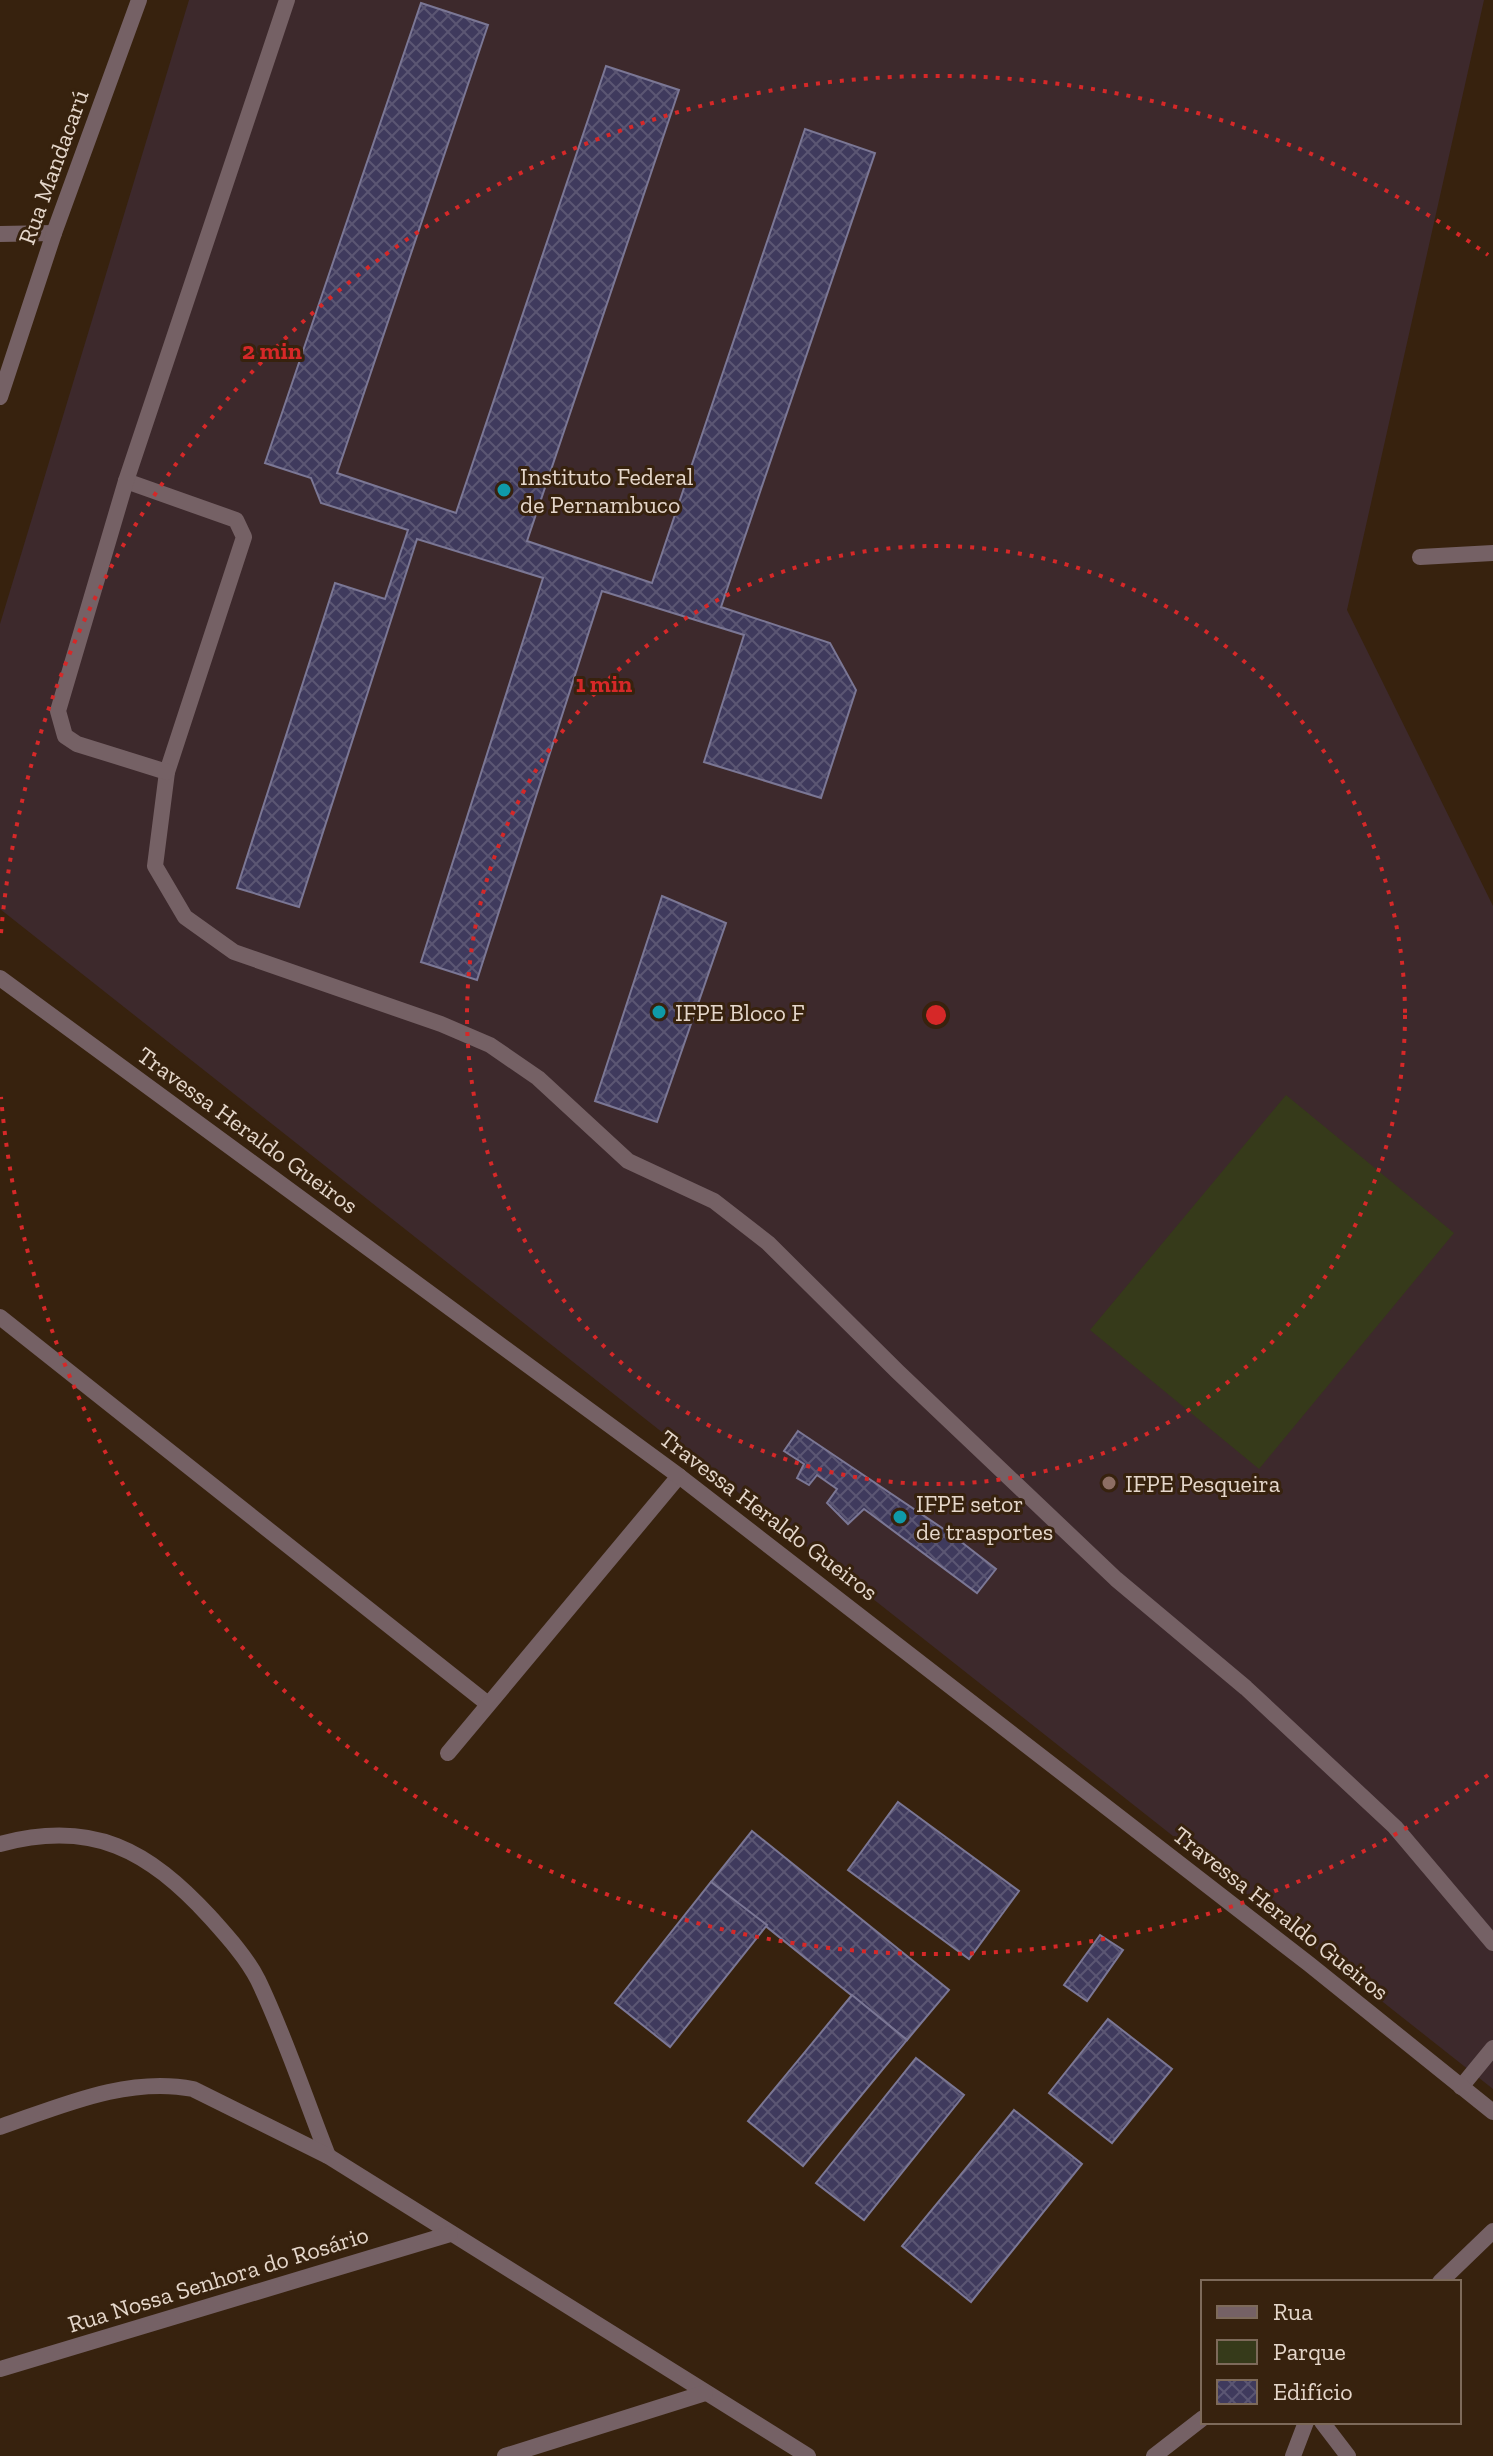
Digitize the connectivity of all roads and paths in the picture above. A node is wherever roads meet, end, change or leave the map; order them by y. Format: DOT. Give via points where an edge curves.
graph roads {
  1 [pos="139,0"];
  2 [pos="287,0"];
  3 [pos="54,233"];
  4 [pos="0,234"];
  5 [pos="0,397"];
  6 [pos="126,481"];
  7 [pos="1493,553"];
  8 [pos="1420,557"];
  9 [pos="167,772"];
  10 [pos="0,978"];
  11 [pos="0,1317"];
  12 [pos="679,1476"];
  13 [pos="488,1704"];
  14 [pos="448,1753"];
  15 [pos="0,1844"];
  16 [pos="1493,1943"];
  17 [pos="1493,2048"];
  18 [pos="1461,2087"];
  19 [pos="1493,2112"];
  20 [pos="0,2127"];
  21 [pos="328,2156"];
  22 [pos="1493,2231"];
  23 [pos="450,2234"];
  24 [pos="1442,2280"];
  25 [pos="0,2369"];
  26 [pos="705,2393"];
  27 [pos="1201,2420"];
  28 [pos="1305,2424"];
  29 [pos="1324,2424"];
  30 [pos="505,2456"];
  31 [pos="808,2456"];
  32 [pos="1154,2456"];
  33 [pos="1293,2456"];
  34 [pos="1348,2456"];
  1 -- 3 [label="street, Rua Mandacarú"];
  2 -- 6 [label="street"];
  3 -- 4 [label="street"];
  3 -- 5 [label="street, Rua Mandacarú"];
  6 -- 9 [label="street" via="58,711 65,736 77,744"];
  6 -- 9 [label="street" via="236,520 244,537"];
  7 -- 8 [label="street"];
  9 -- 16 [label="street" via="155,866 185,917 234,952 490,1045 538,1078 628,1161 714,1201 768,1243 1116,1579 1246,1688 1395,1827"];
  10 -- 12 [label="street, Travessa Heraldo Gueiros"];
  11 -- 13 [label="street"];
  12 -- 13 [label="street"];
  12 -- 18 [label="street, Travessa Heraldo Gueiros"];
  13 -- 14 [label="street"];
  15 -- 21 [label="street" via="65,1835 107,1842 146,1858 182,1887 257,1978"];
  17 -- 18 [label="street"];
  18 -- 19 [label="street, Travessa Heraldo Gueiros"];
  20 -- 21 [label="street" via="96,2095 169,2084 193,2089"];
  21 -- 23 [label="street"];
  22 -- 24 [label="street"];
  23 -- 25 [label="street, Rua Nossa Senhora do Rosário"];
  23 -- 26 [label="street"];
  26 -- 30 [label="street"];
  26 -- 31 [label="street"];
  27 -- 32 [label="street"];
  28 -- 33 [label="street"];
  29 -- 34 [label="street"];
}
